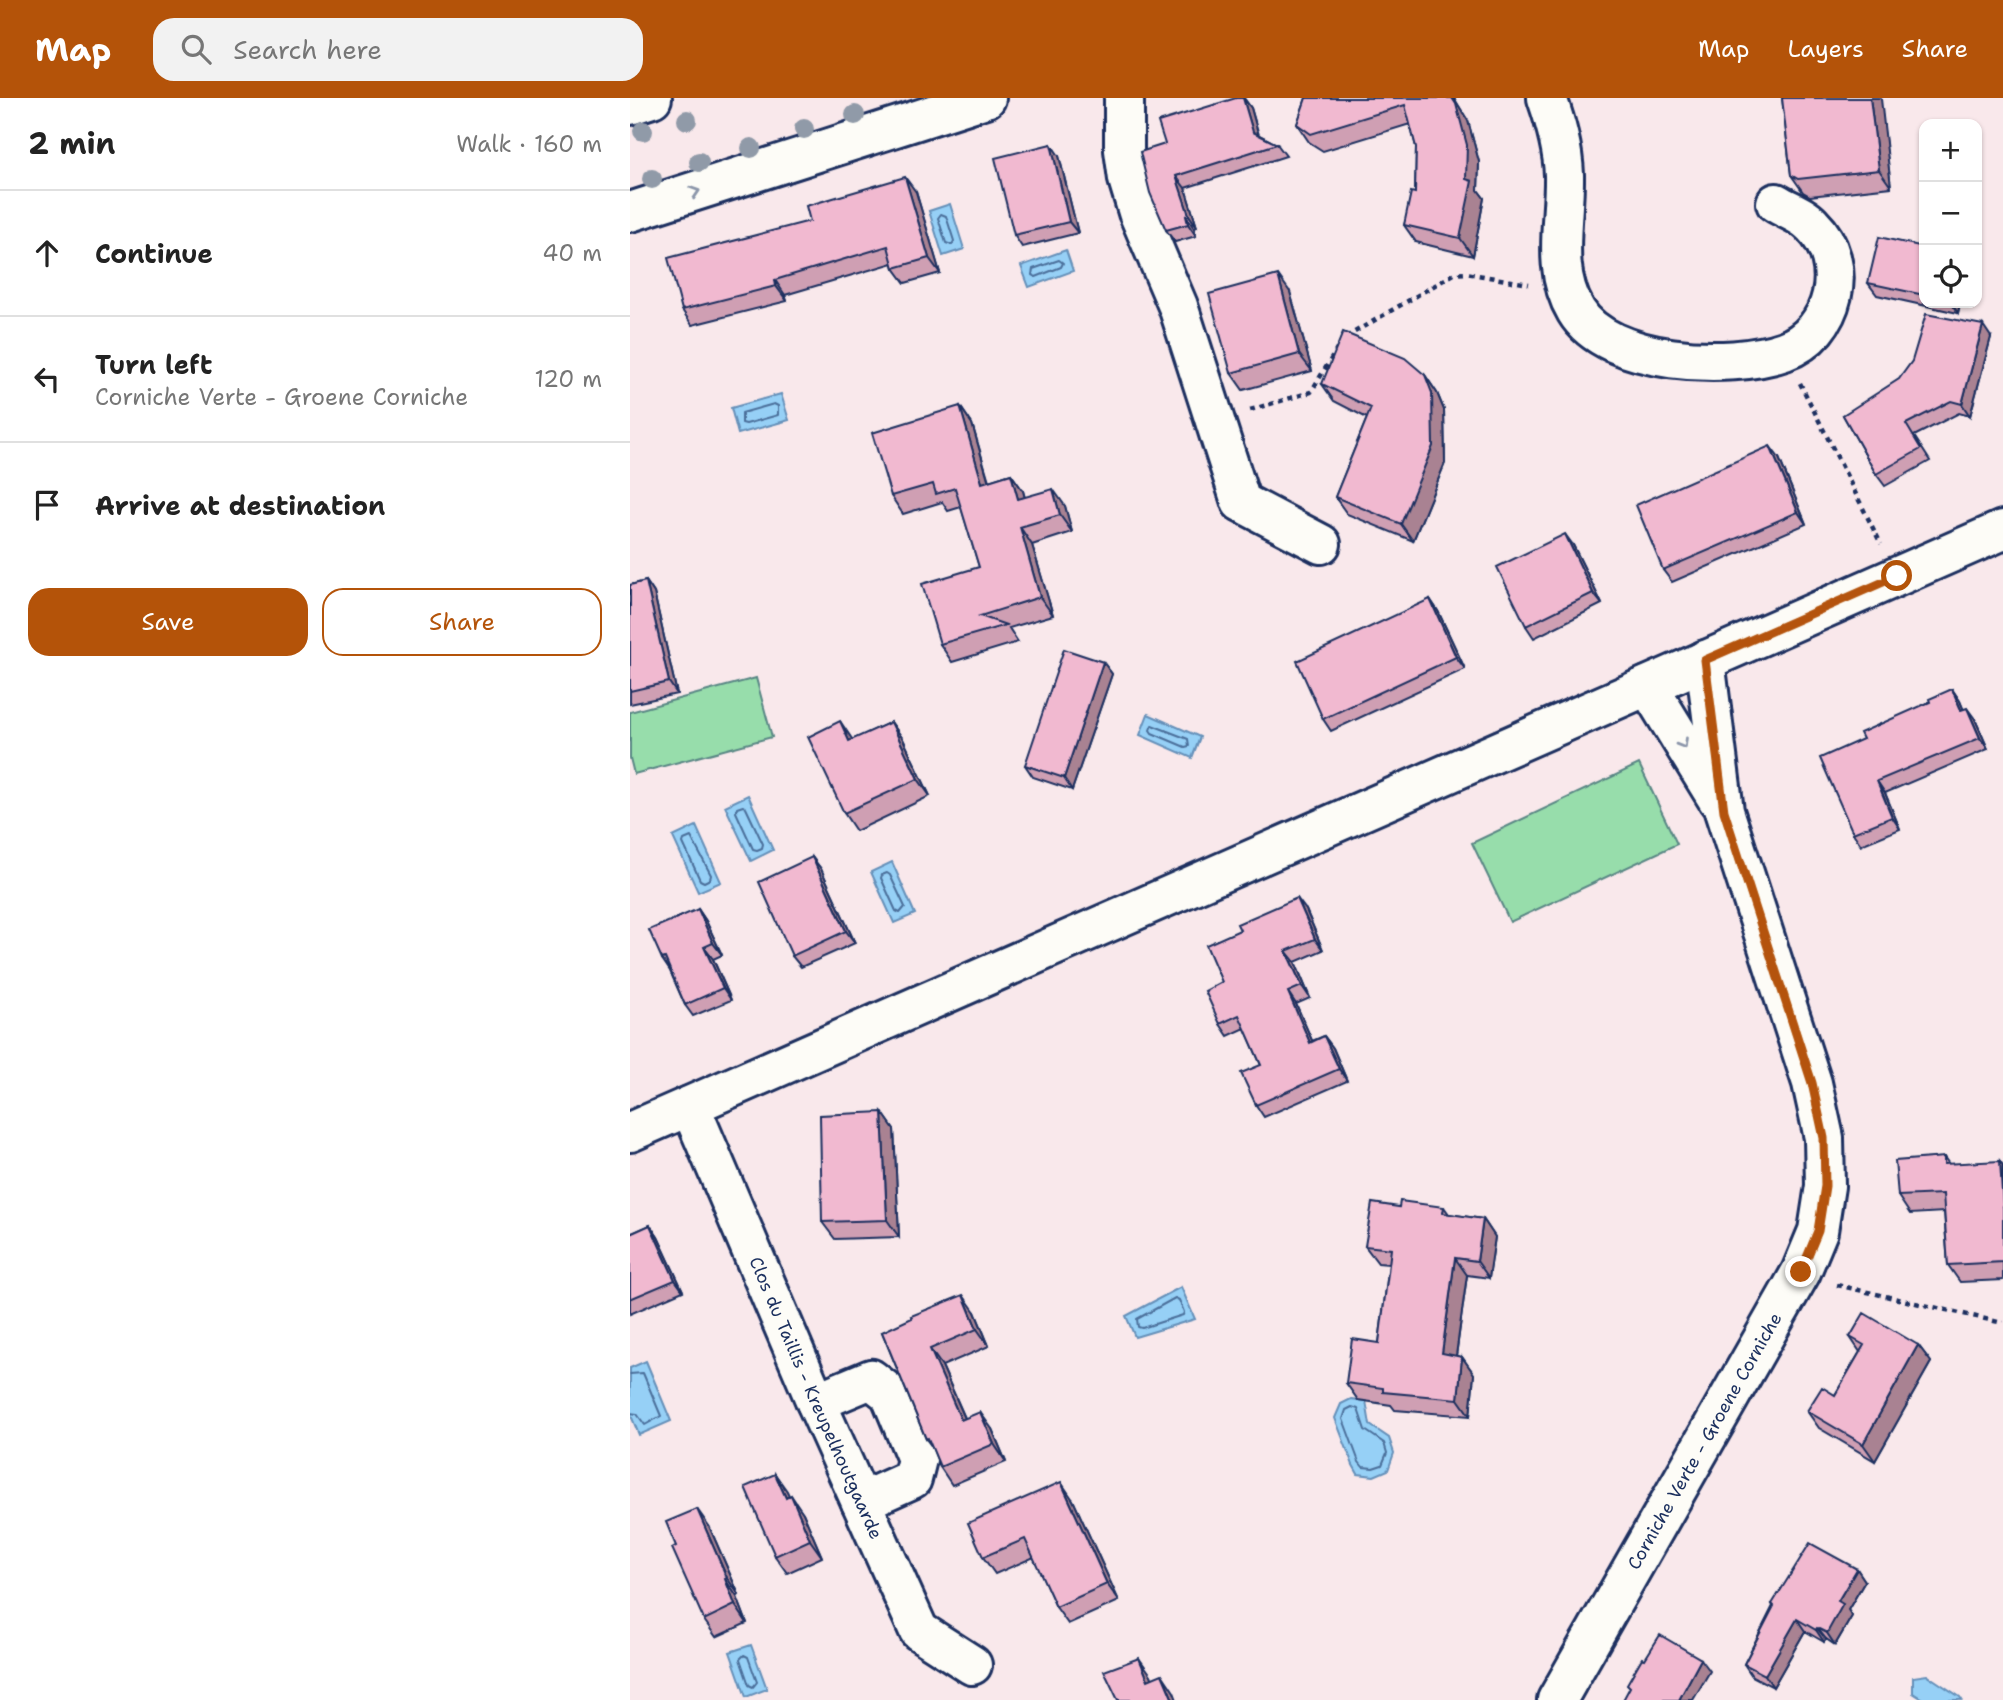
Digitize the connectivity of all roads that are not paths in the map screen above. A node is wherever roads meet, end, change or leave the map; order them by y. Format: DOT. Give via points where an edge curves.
graph roads {
  1 [pos="652,98"];
  2 [pos="986,98"];
  3 [pos="1125,98"];
  4 [pos="1547,98"];
  5 [pos="630,105"];
  6 [pos="1776,203"];
  7 [pos="630,212"];
  8 [pos="2003,530"];
  9 [pos="1321,544"];
  10 [pos="1705,660"];
  11 [pos="1648,685"];
  12 [pos="1724,811"];
  13 [pos="690,1106"];
  14 [pos="630,1132"];
  15 [pos="816,1402"];
  16 [pos="861,1502"];
  17 [pos="972,1665"];
  18 [pos="1557,1700"];
  1 -- 5 [label="street"];
  7 -- 2 [label="street, one-way"];
  3 -- 9 [label="street" via="1128,179 1178,306 1241,502"];
  4 -- 6 [label="street" via="1562,151 1560,257 1565,288 1577,313 1624,348 1654,356 1723,360 1784,351 1813,332 1833,294 1835,273 1829,250 1811,222"];
  8 -- 10 [label="street"];
  10 -- 11 [label="street"];
  10 -- 12 [label="street, Corniche Verte - Groene Corniche"];
  11 -- 12 [label="street, Corniche Verte - Groene Corniche, one-way"];
  11 -- 13 [label="street"];
  12 -- 18 [label="street, Corniche Verte - Groene Corniche" via="1812,1083 1824,1138 1825,1186 1818,1231 1801,1272"];
  13 -- 14 [label="street"];
  13 -- 15 [label="street, Clos du Taillis - Kreupelhoutgaarde"];
  15 -- 16 [label="street, Clos du Taillis - Kreupelhoutgaarde"];
  15 -- 16 [label="street" via="871,1379 890,1394 917,1460 915,1469 912,1479"];
  16 -- 17 [label="street, Clos du Taillis - Kreupelhoutgaarde" via="919,1631"];
}
